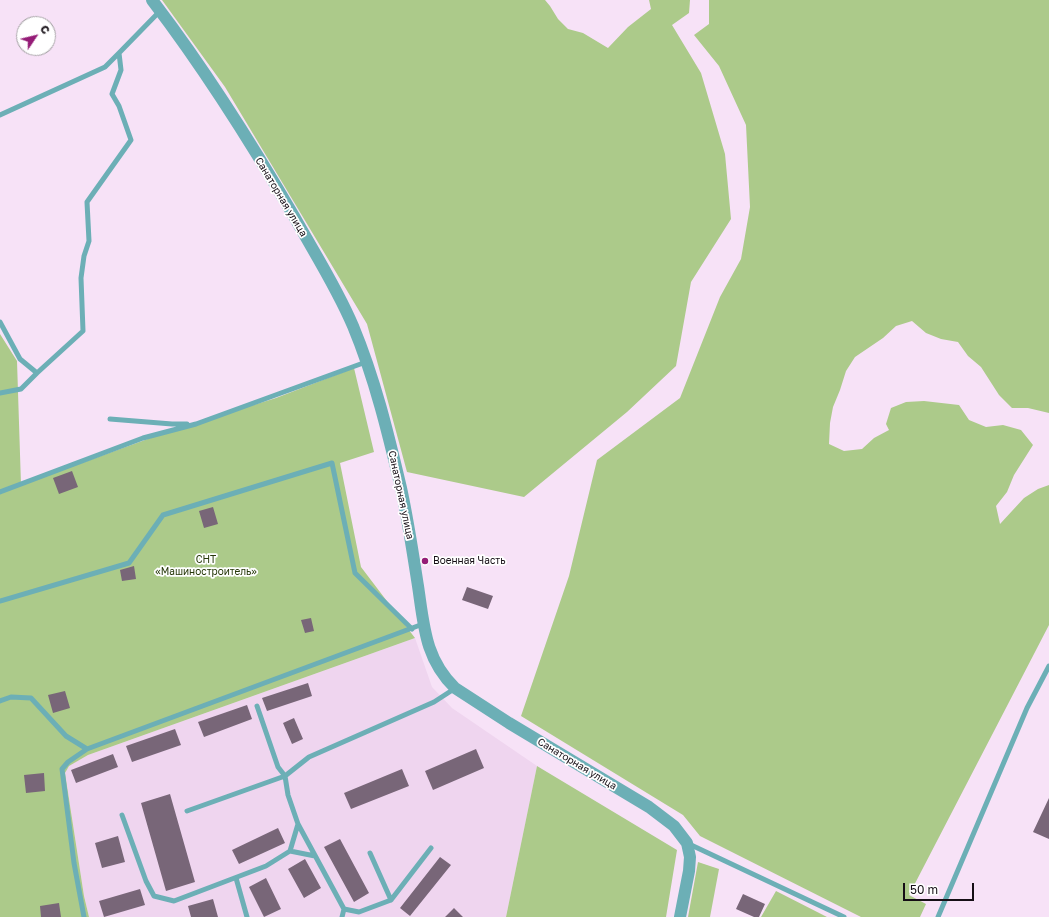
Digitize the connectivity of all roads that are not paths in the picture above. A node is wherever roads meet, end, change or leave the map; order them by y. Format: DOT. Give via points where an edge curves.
graph roads {
  1 [pos="152,0"];
  2 [pos="160,10"];
  3 [pos="119,53"];
  4 [pos="0,115"];
  5 [pos="0,322"];
  6 [pos="366,362"];
  7 [pos="36,373"];
  8 [pos="0,393"];
  9 [pos="110,419"];
  10 [pos="196,424"];
  11 [pos="0,492"];
  12 [pos="0,601"];
  13 [pos="424,624"];
  14 [pos="412,629"];
  15 [pos="1049,666"];
  16 [pos="455,688"];
  17 [pos="0,701"];
  18 [pos="257,706"];
  19 [pos="87,749"];
  20 [pos="285,776"];
  21 [pos="187,811"];
  22 [pos="122,815"];
  23 [pos="298,824"];
  24 [pos="686,843"];
  25 [pos="431,848"];
  26 [pos="290,851"];
  27 [pos="370,853"];
  28 [pos="315,856"];
  29 [pos="236,878"];
  30 [pos="391,900"];
  31 [pos="344,909"];
  32 [pos="84,917"];
  33 [pos="247,917"];
  34 [pos="342,917"];
  35 [pos="680,917"];
  36 [pos="844,917"];
  37 [pos="938,917"];
  1 -- 2 [label="street, Санаторная улица"];
  2 -- 3 [label="lane"];
  2 -- 6 [label="street, Санаторная улица" via="279,190 335,287"];
  3 -- 4 [label="lane" via="105,67"];
  3 -- 7 [label="lane" via="121,70 112,94 119,106 130,140 87,202 89,241 81,278 83,330"];
  5 -- 7 [label="lane" via="20,359"];
  6 -- 10 [label="lane"];
  6 -- 13 [label="street, Санаторная улица" via="380,404 402,491"];
  7 -- 8 [label="lane" via="21,389"];
  9 -- 10 [label="lane"];
  10 -- 11 [label="lane" via="143,438"];
  12 -- 14 [label="lane" via="129,563 163,515 332,464 355,573"];
  13 -- 14 [label="lane"];
  13 -- 16 [label="street, Санаторная улица" via="436,664"];
  14 -- 19 [label="lane"];
  15 -- 37 [label="lane" via="1027,708"];
  16 -- 20 [label="lane" via="434,702 309,757"];
  16 -- 24 [label="street, Санаторная улица" via="654,811 674,826"];
  17 -- 19 [label="lane" via="10,697 31,698 66,736"];
  18 -- 20 [label="lane" via="278,766"];
  19 -- 32 [label="lane" via="62,769 74,864"];
  20 -- 21 [label="lane"];
  20 -- 23 [label="lane" via="288,795"];
  22 -- 29 [label="lane" via="146,882 154,896 174,901"];
  23 -- 26 [label="lane"];
  23 -- 28 [label="lane"];
  24 -- 35 [label="street, Санаторная улица" via="690,864"];
  24 -- 36 [label="lane"];
  25 -- 30 [label="lane"];
  26 -- 28 [label="lane"];
  26 -- 29 [label="lane" via="266,866"];
  27 -- 30 [label="lane"];
  28 -- 31 [label="lane"];
  29 -- 33 [label="lane"];
  30 -- 31 [label="lane" via="359,912"];
  31 -- 34 [label="lane"];
}
